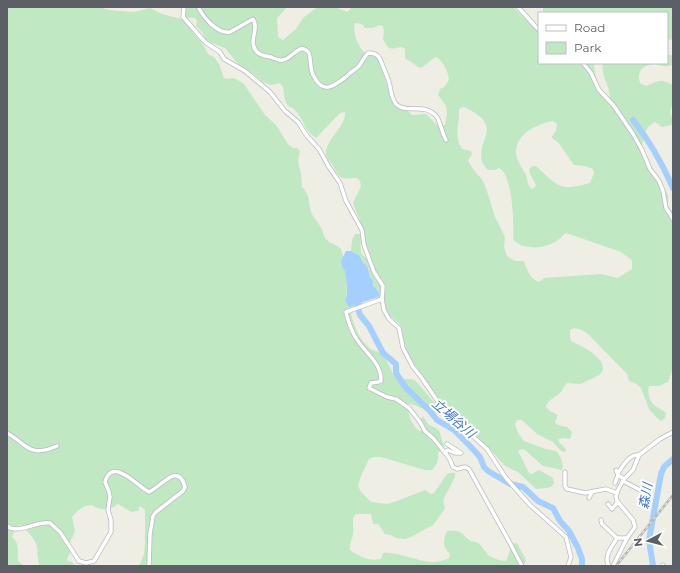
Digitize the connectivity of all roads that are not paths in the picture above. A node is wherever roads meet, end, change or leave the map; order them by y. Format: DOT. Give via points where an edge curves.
graph roads {
  1 [pos="184,7"];
  2 [pos="198,7"];
  3 [pos="518,7"];
  4 [pos="538,29"];
  5 [pos="584,64"];
  6 [pos="446,140"];
  7 [pos="673,219"];
  8 [pos="382,299"];
  9 [pos="673,432"];
  10 [pos="7,433"];
  11 [pos="447,444"];
  12 [pos="57,446"];
  13 [pos="445,453"];
  14 [pos="639,455"];
  15 [pos="565,472"];
  16 [pos="618,473"];
  17 [pos="624,480"];
  18 [pos="615,483"];
  19 [pos="640,490"];
  20 [pos="592,492"];
  21 [pos="617,493"];
  22 [pos="588,498"];
  23 [pos="618,502"];
  24 [pos="608,504"];
  25 [pos="601,520"];
  26 [pos="7,526"];
  27 [pos="617,538"];
  28 [pos="627,538"];
  29 [pos="149,566"];
  30 [pos="522,566"];
  31 [pos="568,566"];
  32 [pos="609,566"];
  33 [pos="613,566"];
  1 -- 8 [label="street" via="183,17 199,36 220,52 224,59 245,71 270,92 319,149 340,183 346,201 360,226 374,272 383,286"];
  2 -- 6 [label="street" via="205,18 226,33 253,19 254,46 265,57 282,60 296,50 307,50 314,76 320,85 326,88 330,88 355,70 368,54 377,55 390,84 394,102 402,107 430,111 437,118"];
  3 -- 4 [label="street"];
  5 -- 7 [label="street" via="599,90 614,106 633,134 650,169 659,180 666,208"];
  8 -- 13 [label="street" via="346,312 357,339 379,371 381,381 371,383 369,388 396,399 409,408"];
  8 -- 31 [label="street" via="386,315 399,328 403,348 413,367 443,409 486,449 506,478 530,505 566,537 571,557"];
  9 -- 14 [label="street"];
  10 -- 12 [label="street" via="32,450 49,450"];
  11 -- 13 [label="street" via="461,453 448,450"];
  13 -- 30 [label="street" via="455,469 469,469"];
  14 -- 16 [label="street" via="629,458"];
  14 -- 17 [label="street" via="633,470"];
  15 -- 20 [label="street" via="567,489 582,493"];
  16 -- 17 [label="street"];
  16 -- 18 [label="street"];
  17 -- 19 [label="street"];
  17 -- 21 [label="street"];
  20 -- 21 [label="street" via="606,490"];
  20 -- 22 [label="street"];
  21 -- 23 [label="street"];
  23 -- 24 [label="street" via="612,509"];
  23 -- 28 [label="street" via="635,524"];
  25 -- 27 [label="street"];
  26 -- 29 [label="street" via="13,529 50,523 60,532 79,562 86,563 94,560 110,532 110,497 105,482 108,475 122,472 149,492 171,477 180,477 184,481 183,491 156,512 151,520"];
  27 -- 28 [label="street"];
  27 -- 32 [label="street" via="607,557 606,562"];
  28 -- 33 [label="street"];
}
